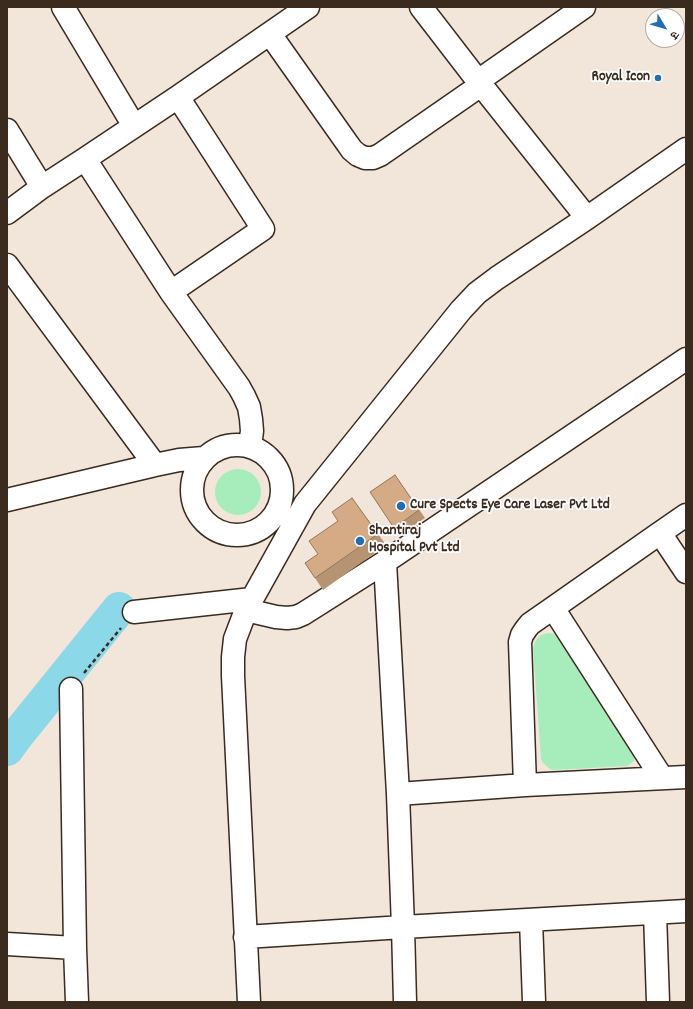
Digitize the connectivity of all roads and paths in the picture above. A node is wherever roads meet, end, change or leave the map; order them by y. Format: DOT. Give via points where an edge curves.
graph roads {
  1 [pos="63,7"];
  2 [pos="308,7"];
  3 [pos="421,7"];
  4 [pos="584,7"];
  5 [pos="270,34"];
  6 [pos="480,83"];
  7 [pos="178,97"];
  8 [pos="134,126"];
  9 [pos="7,130"];
  10 [pos="686,149"];
  11 [pos="85,159"];
  12 [pos="42,187"];
  13 [pos="7,213"];
  14 [pos="587,218"];
  15 [pos="7,265"];
  16 [pos="171,292"];
  17 [pos="686,359"];
  18 [pos="250,446"];
  19 [pos="204,458"];
  20 [pos="155,465"];
  21 [pos="7,500"];
  22 [pos="281,500"];
  23 [pos="305,504"];
  24 [pos="686,515"];
  25 [pos="660,533"];
  26 [pos="385,562"];
  27 [pos="686,572"];
  28 [pos="249,604"];
  29 [pos="553,608"];
  30 [pos="134,612"];
  31 [pos="71,689"];
  32 [pos="686,777"];
  33 [pos="662,778"];
  34 [pos="525,785"];
  35 [pos="398,794"];
  36 [pos="686,911"];
  37 [pos="655,913"];
  38 [pos="531,920"];
  39 [pos="404,926"];
  40 [pos="246,937"];
  41 [pos="7,944"];
  42 [pos="75,948"];
  43 [pos="77,1002"];
  44 [pos="249,1002"];
  45 [pos="405,1002"];
  46 [pos="534,1002"];
  47 [pos="658,1002"];
  1 -- 8 [label="street"];
  2 -- 5 [label="street"];
  3 -- 6 [label="street"];
  4 -- 6 [label="street"];
  5 -- 6 [label="street" via="352,150 365,158 380,155"];
  5 -- 7 [label="street"];
  6 -- 14 [label="street"];
  7 -- 8 [label="street"];
  7 -- 16 [label="street" via="263,229"];
  8 -- 11 [label="street"];
  9 -- 12 [label="street"];
  10 -- 14 [label="street"];
  11 -- 12 [label="street"];
  11 -- 16 [label="street"];
  12 -- 13 [label="street"];
  14 -- 23 [label="street" via="497,278 461,310"];
  15 -- 20 [label="street"];
  16 -- 18 [label="street" via="244,396 251,419"];
  17 -- 26 [label="street"];
  18 -- 19 [label="street" via="225,446"];
  18 -- 22 [label="street" via="261,451 278,470 282,484"];
  19 -- 20 [label="street"];
  19 -- 22 [label="street" via="195,471 191,486 192,501 198,515 209,526 222,533 237,536 252,533 265,525 275,514"];
  20 -- 21 [label="street"];
  22 -- 23 [label="street"];
  23 -- 28 [label="street"];
  24 -- 25 [label="street"];
  25 -- 27 [label="street"];
  25 -- 29 [label="street"];
  26 -- 28 [label="street" via="296,617 276,617"];
  26 -- 35 [label="street"];
  28 -- 30 [label="street"];
  28 -- 40 [label="street" via="235,639 233,657"];
  29 -- 33 [label="street"];
  29 -- 34 [label="street" via="526,629 520,642"];
  30 -- 31 [label="path"];
  31 -- 42 [label="street"];
  32 -- 33 [label="street"];
  33 -- 34 [label="street"];
  34 -- 35 [label="street"];
  35 -- 39 [label="street"];
  36 -- 37 [label="street"];
  37 -- 38 [label="street"];
  37 -- 47 [label="street"];
  38 -- 39 [label="street"];
  38 -- 46 [label="street"];
  39 -- 40 [label="street"];
  39 -- 45 [label="street"];
  40 -- 44 [label="street"];
  41 -- 42 [label="street"];
  42 -- 43 [label="street"];
}
